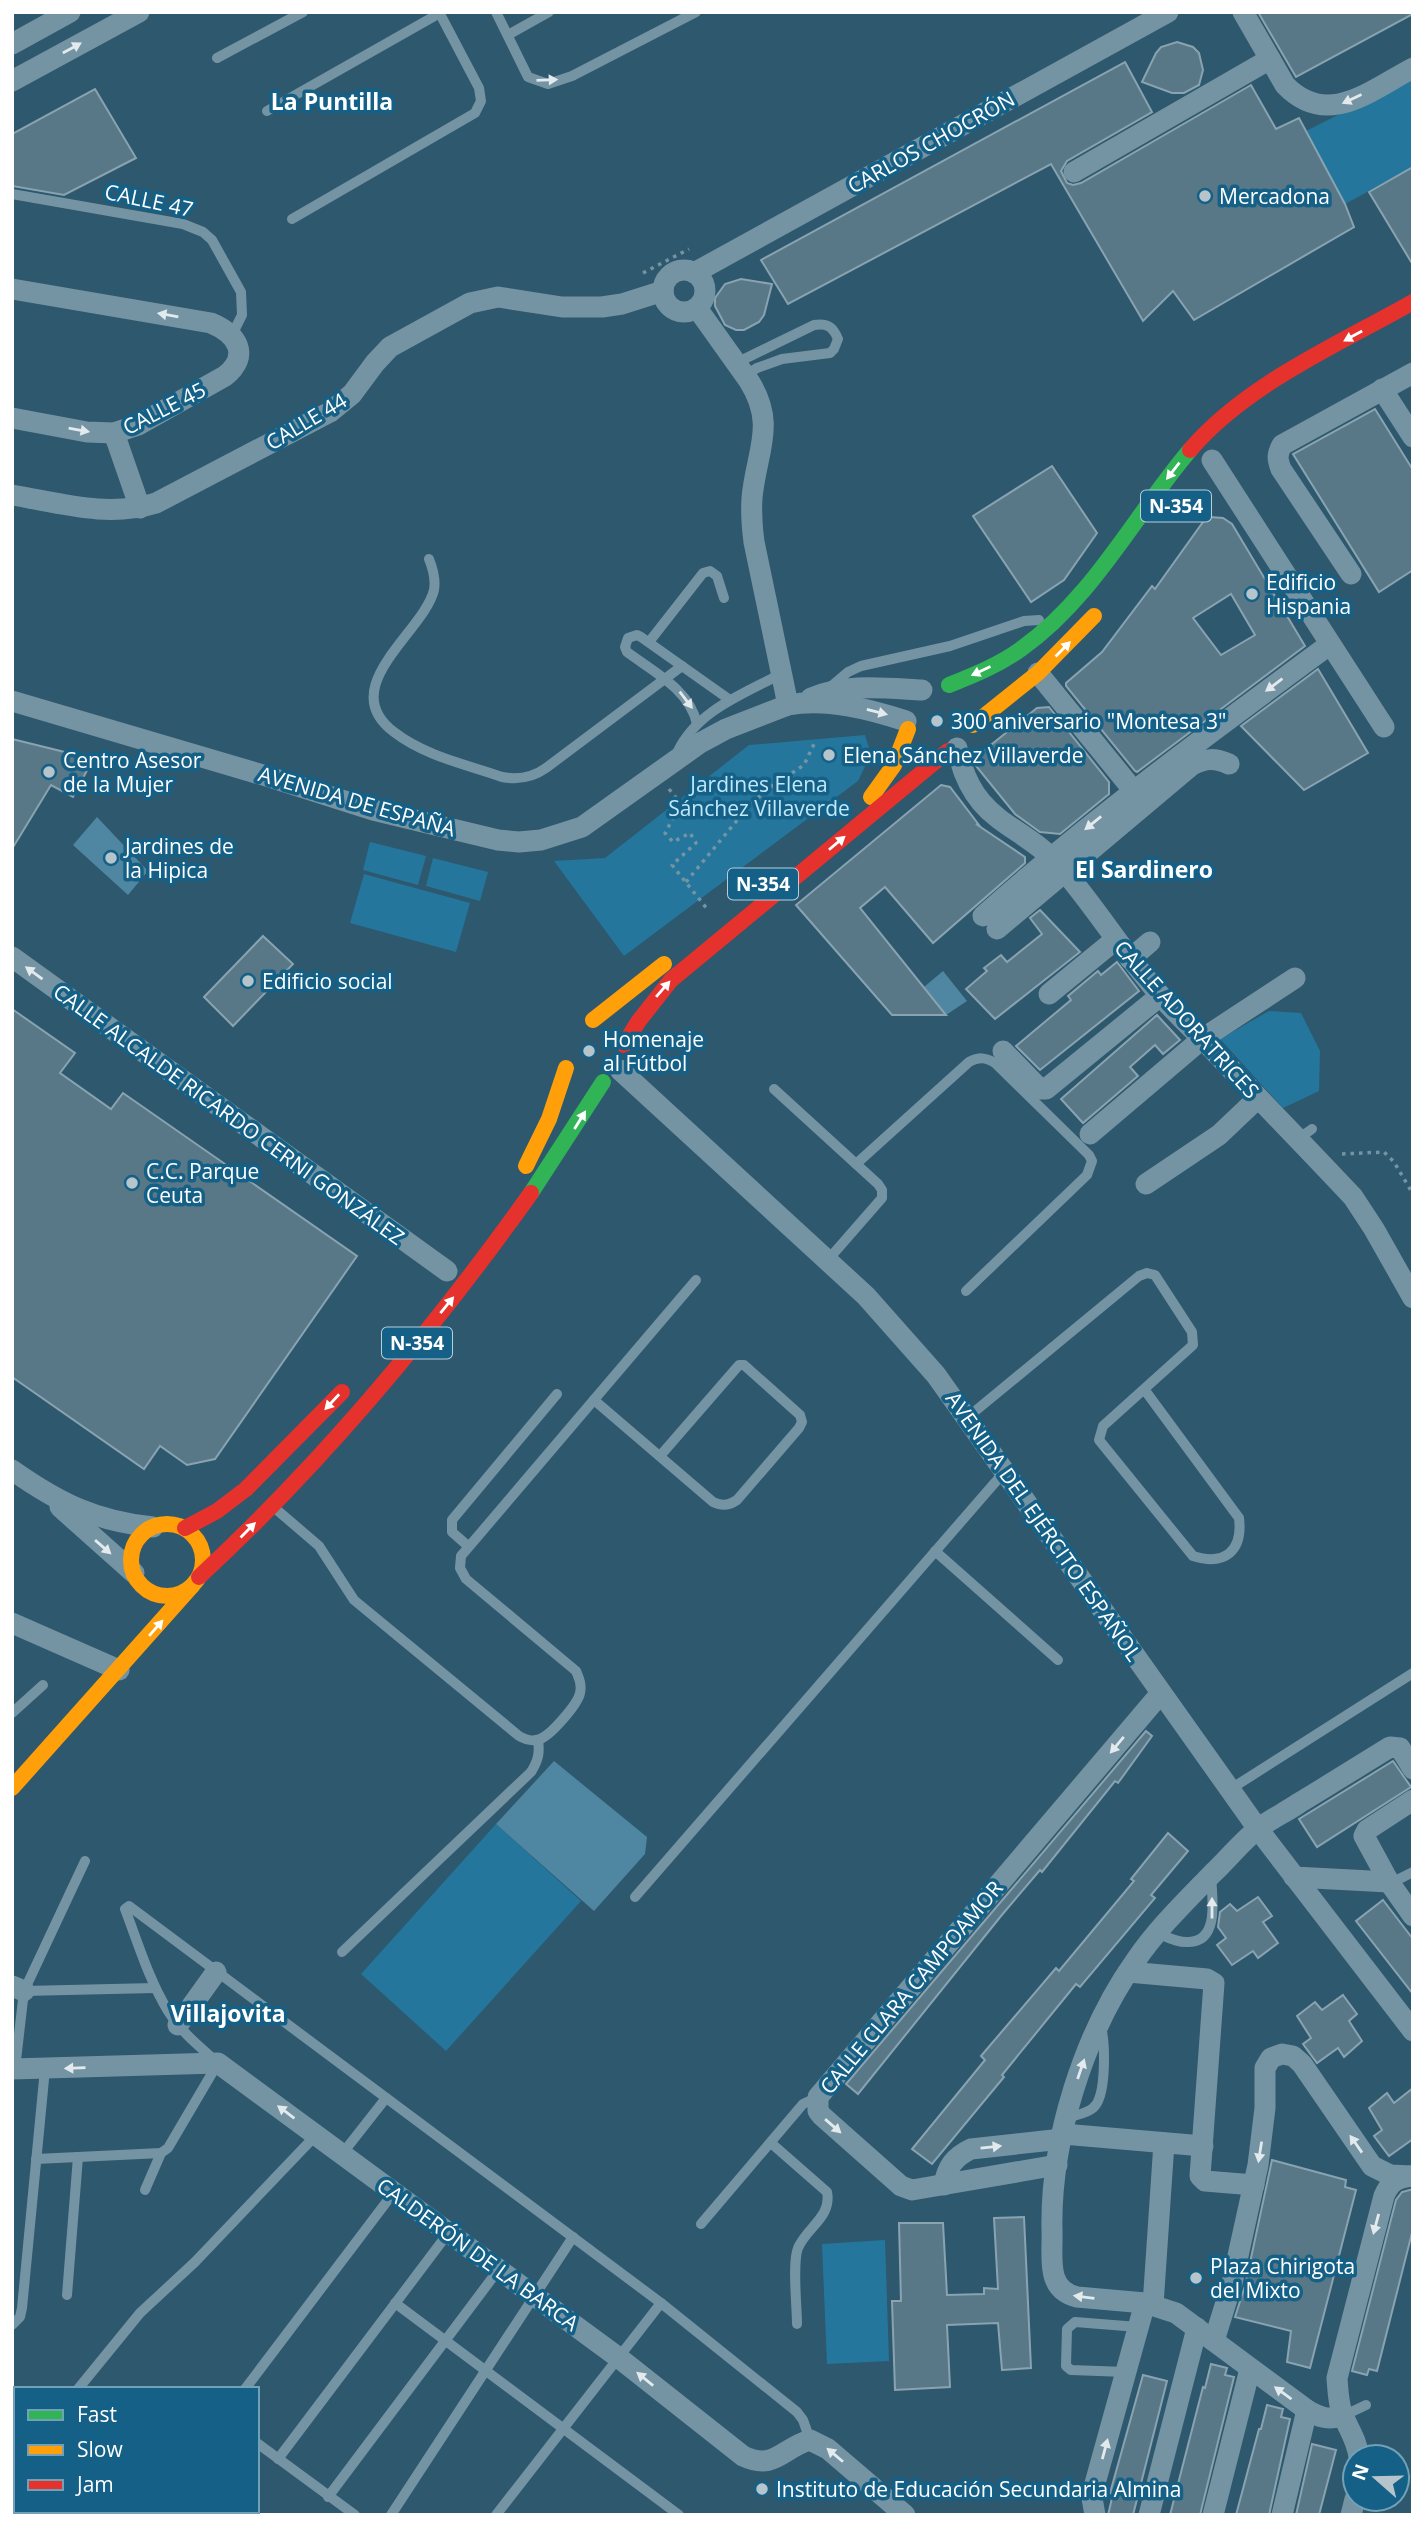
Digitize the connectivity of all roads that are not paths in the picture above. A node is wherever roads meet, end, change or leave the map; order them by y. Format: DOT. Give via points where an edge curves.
graph roads {
  1 [pos="70,12"];
  2 [pos="139,12"];
  3 [pos="496,12"];
  4 [pos="549,12"];
  5 [pos="696,12"];
  6 [pos="1168,12"];
  7 [pos="1243,12"];
  8 [pos="440,13"];
  9 [pos="297,14"];
  10 [pos="508,35"];
  11 [pos="12,44"];
  12 [pos="217,58"];
  13 [pos="1270,59"];
  14 [pos="1413,68"];
  15 [pos="12,81"];
  16 [pos="267,111"];
  17 [pos="1074,172"];
  18 [pos="12,194"];
  19 [pos="292,219"];
  20 [pos="694,273"];
  21 [pos="12,289"];
  22 [pos="663,291"];
  23 [pos="1413,302"];
  24 [pos="697,307"];
  25 [pos="232,335"];
  26 [pos="741,369"];
  27 [pos="1413,373"];
  28 [pos="1382,389"];
  29 [pos="12,418"];
  30 [pos="114,433"];
  31 [pos="1413,437"];
  32 [pos="1212,461"];
  33 [pos="12,495"];
  34 [pos="140,508"];
  35 [pos="429,559"];
  36 [pos="1351,574"];
  37 [pos="724,598"];
  38 [pos="1104,605"];
  39 [pos="1051,625"];
  40 [pos="649,642"];
  41 [pos="1329,645"];
  42 [pos="682,666"];
  43 [pos="1038,673"];
  44 [pos="781,674"];
  45 [pos="664,680"];
  46 [pos="949,685"];
  47 [pos="922,690"];
  48 [pos="825,692"];
  49 [pos="730,700"];
  50 [pos="12,701"];
  51 [pos="794,704"];
  52 [pos="697,724"];
  53 [pos="907,725"];
  54 [pos="973,725"];
  55 [pos="1384,727"];
  56 [pos="953,750"];
  57 [pos="674,760"];
  58 [pos="1229,764"];
  59 [pos="1133,790"];
  60 [pos="1057,864"];
  61 [pos="990,923"];
  62 [pos="696,939"];
  63 [pos="1115,940"];
  64 [pos="1150,942"];
  65 [pos="675,956"];
  66 [pos="12,957"];
  67 [pos="1130,959"];
  68 [pos="1295,978"];
  69 [pos="1049,994"];
  70 [pos="1160,996"];
  71 [pos="593,1020"];
  72 [pos="575,1026"];
  73 [pos="1202,1039"];
  74 [pos="624,1045"];
  75 [pos="561,1050"];
  76 [pos="1003,1051"];
  77 [pos="566,1068"];
  78 [pos="611,1076"];
  79 [pos="774,1089"];
  80 [pos="1258,1098"];
  81 [pos="1090,1134"];
  82 [pos="856,1164"];
  83 [pos="515,1181"];
  84 [pos="1146,1184"];
  85 [pos="827,1261"];
  86 [pos="446,1271"];
  87 [pos="696,1280"];
  88 [pos="966,1291"];
  89 [pos="1413,1298"];
  90 [pos="349,1384"];
  91 [pos="1144,1390"];
  92 [pos="557,1394"];
  93 [pos="594,1399"];
  94 [pos="968,1417"];
  95 [pos="660,1456"];
  96 [pos="12,1470"];
  97 [pos="1005,1471"];
  98 [pos="37,1488"];
  99 [pos="272,1506"];
  100 [pos="153,1527"];
  101 [pos="185,1528"];
  102 [pos="468,1546"];
  103 [pos="935,1551"];
  104 [pos="136,1577"];
  105 [pos="195,1582"];
  106 [pos="138,1605"];
  107 [pos="12,1623"];
  108 [pos="135,1628"];
  109 [pos="1058,1660"];
  110 [pos="119,1670"];
  111 [pos="1413,1673"];
  112 [pos="43,1685"];
  113 [pos="1161,1693"];
  114 [pos="12,1713"];
  115 [pos="538,1740"];
  116 [pos="1413,1769"];
  117 [pos="12,1788"];
  118 [pos="1229,1790"];
  119 [pos="1413,1800"];
  120 [pos="1258,1829"];
  121 [pos="85,1861"];
  122 [pos="1413,1872"];
  123 [pos="1211,1875"];
  124 [pos="1294,1877"];
  125 [pos="1389,1882"];
  126 [pos="635,1898"];
  127 [pos="1413,1916"];
  128 [pos="1157,1933"];
  129 [pos="342,1952"];
  130 [pos="216,1972"];
  131 [pos="1128,1972"];
  132 [pos="155,1987"];
  133 [pos="18,1989"];
  134 [pos="178,2025"];
  135 [pos="1413,2031"];
  136 [pos="218,2063"];
  137 [pos="14,2069"];
  138 [pos="45,2069"];
  139 [pos="818,2097"];
  140 [pos="386,2098"];
  141 [pos="1064,2130"];
  142 [pos="316,2135"];
  143 [pos="771,2143"];
  144 [pos="1164,2143"];
  145 [pos="1203,2146"];
  146 [pos="161,2153"];
  147 [pos="342,2154"];
  148 [pos="78,2157"];
  149 [pos="36,2159"];
  150 [pos="1057,2165"];
  151 [pos="1412,2176"];
  152 [pos="944,2185"];
  153 [pos="1254,2185"];
  154 [pos="145,2190"];
  155 [pos="394,2192"];
  156 [pos="701,2224"];
  157 [pos="449,2232"];
  158 [pos="573,2237"];
  159 [pos="499,2269"];
  160 [pos="67,2295"];
  161 [pos="535,2295"];
  162 [pos="395,2303"];
  163 [pos="661,2304"];
  164 [pos="1149,2304"];
  165 [pos="797,2324"];
  166 [pos="12,2325"];
  167 [pos="1138,2328"];
  168 [pos="1205,2334"];
  169 [pos="446,2341"];
  170 [pos="618,2358"];
  171 [pos="1250,2369"];
  172 [pos="485,2370"];
  173 [pos="1126,2372"];
  174 [pos="80,2387"];
  175 [pos="247,2387"];
  176 [pos="1366,2405"];
  177 [pos="1307,2410"];
  178 [pos="1343,2416"];
  179 [pos="564,2428"];
  180 [pos="810,2440"];
  181 [pos="1355,2443"];
  182 [pos="259,2445"];
  183 [pos="278,2459"];
  184 [pos="328,2497"];
  185 [pos="900,2513"];
  186 [pos="355,2515"];
  187 [pos="391,2515"];
  188 [pos="496,2515"];
  189 [pos="679,2515"];
  190 [pos="1095,2515"];
  191 [pos="1149,2515"];
  192 [pos="1213,2515"];
  193 [pos="1282,2515"];
  1 -- 11 [label="street"];
  15 -- 2 [label="street, one-way"];
  3 -- 10 [label="lane"];
  4 -- 10 [label="lane"];
  10 -- 5 [label="lane, one-way" via="528,78 548,83 572,76"];
  6 -- 20 [label="street, CARLOS CHOCRÓN"];
  7 -- 13 [label="street"];
  8 -- 16 [label="lane"];
  8 -- 19 [label="lane" via="480,88 481,101 475,113"];
  9 -- 12 [label="lane"];
  14 -- 13 [label="street, one-way" via="1347,103 1320,106 1295,95"];
  13 -- 17 [label="street"];
  18 -- 25 [label="lane, CALLE 47" via="183,224 203,232 219,250 241,292 242,315"];
  20 -- 22 [label="street" via="682,270 671,275"];
  20 -- 24 [label="street" via="705,289"];
  25 -- 21 [label="street, one-way" via="211,323"];
  22 -- 24 [label="street" via="678,311"];
  22 -- 34 [label="street, CALLE 44" via="592,308 498,298 470,303 390,348 352,394 330,412 172,496"];
  23 -- 39 [label="highway, N-354, one-way" via="1235,406 1174,469 1079,597"];
  24 -- 26 [label="street"];
  25 -- 30 [label="street, CALLE 45" via="239,357 234,369 138,425"];
  26 -- 26 [label="lane" via="830,353 838,339 834,329 814,325"];
  26 -- 44 [label="street" via="764,414 752,520"];
  27 -- 28 [label="street"];
  28 -- 31 [label="street"];
  28 -- 36 [label="street" via="1283,444 1278,452 1281,469"];
  29 -- 30 [label="street, CALLE 45, one-way"];
  30 -- 34 [label="street"];
  32 -- 41 [label="street"];
  33 -- 34 [label="street, CALLE 44" via="98,510"];
  35 -- 45 [label="lane" via="434,575 430,600 382,668 375,695 384,723 419,747 502,777 531,776"];
  37 -- 40 [label="lane" via="717,576 703,573"];
  43 -- 38 [label="highway, N-354, one-way"];
  39 -- 46 [label="highway, N-354, one-way" via="1020,650"];
  39 -- 48 [label="lane" via="1024,621 950,646 861,666"];
  40 -- 42 [label="lane"];
  40 -- 45 [label="lane" via="632,635 625,648"];
  41 -- 55 [label="street"];
  41 -- 59 [label="street, one-way"];
  42 -- 45 [label="lane"];
  42 -- 49 [label="lane"];
  43 -- 54 [label="highway, N-354"];
  43 -- 59 [label="street"];
  44 -- 49 [label="lane"];
  44 -- 51 [label="street"];
  45 -- 52 [label="lane, one-way" via="687,699"];
  46 -- 47 [label="highway, N-354"];
  46 -- 54 [label="highway" via="968,699"];
  47 -- 48 [label="street, AVENIDA DE ESPAÑA"];
  47 -- 53 [label="highway, N-354" via="910,703"];
  48 -- 51 [label="street, AVENIDA DE ESPAÑA"];
  49 -- 52 [label="lane"];
  50 -- 57 [label="street, AVENIDA DE ESPAÑA" via="373,810 498,840 541,840 582,827"];
  51 -- 53 [label="street, AVENIDA DE ESPAÑA, one-way" via="853,707"];
  51 -- 57 [label="street, AVENIDA DE ESPAÑA" via="726,729"];
  52 -- 57 [label="lane"];
  53 -- 56 [label="highway" via="924,748"];
  53 -- 62 [label="highway, N-354" via="901,754 872,796"];
  54 -- 56 [label="highway, N-354" via="964,742"];
  56 -- 60 [label="street, CALLE ADORATRICES" via="983,806"];
  74 -- 56 [label="highway, N-354, one-way" via="671,980"];
  58 -- 60 [label="street" via="1204,759 1192,765"];
  59 -- 60 [label="street, one-way"];
  60 -- 61 [label="street"];
  60 -- 63 [label="street, CALLE ADORATRICES"];
  63 -- 67 [label="street, CALLE ADORATRICES"];
  63 -- 69 [label="street"];
  64 -- 67 [label="street"];
  65 -- 71 [label="highway"];
  86 -- 66 [label="street, CALLE ALCALDE RICARDO CERNI GONZÁLEZ, one-way"];
  67 -- 70 [label="street, CALLE ADORATRICES"];
  68 -- 73 [label="street"];
  70 -- 73 [label="street, CALLE ADORATRICES"];
  70 -- 76 [label="street" via="1046,1089 1036,1085"];
  71 -- 72 [label="highway"];
  71 -- 74 [label="highway" via="613,1027"];
  73 -- 80 [label="street, CALLE ADORATRICES"];
  73 -- 81 [label="street"];
  74 -- 78 [label="highway, N-354" via="623,1062"];
  75 -- 77 [label="highway"];
  77 -- 78 [label="highway" via="573,1077 593,1084"];
  77 -- 83 [label="highway" via="544,1133"];
  78 -- 85 [label="street, AVENIDA DEL EJÉRCITO ESPAÑOL"];
  99 -- 78 [label="highway, N-354, one-way" via="363,1407 471,1276"];
  79 -- 82 [label="lane"];
  80 -- 84 [label="street" via="1219,1135"];
  80 -- 89 [label="street, CALLE ADORATRICES" via="1305,1134 1353,1197"];
  82 -- 85 [label="lane" via="878,1184 881,1198"];
  82 -- 88 [label="lane" via="977,1058 995,1063 1089,1156 1087,1175"];
  85 -- 94 [label="street, AVENIDA DEL EJÉRCITO ESPAÑOL" via="902,1334"];
  87 -- 93 [label="lane"];
  90 -- 101 [label="highway, one-way" via="246,1489"];
  91 -- 91 [label="lane" via="1103,1426 1099,1440 1193,1556 1208,1561 1223,1558 1235,1548 1241,1533 1239,1518"];
  91 -- 94 [label="lane" via="1189,1351 1194,1339 1160,1282 1147,1273"];
  92 -- 102 [label="lane" via="452,1520 452,1532"];
  93 -- 95 [label="lane"];
  93 -- 102 [label="lane"];
  94 -- 97 [label="street, AVENIDA DEL EJÉRCITO ESPAÑOL"];
  95 -- 95 [label="lane" via="713,1502 729,1505 802,1422 800,1415 739,1364"];
  96 -- 98 [label="street"];
  97 -- 103 [label="lane"];
  97 -- 113 [label="street, AVENIDA DEL EJÉRCITO ESPAÑOL"];
  98 -- 100 [label="street" via="92,1516"];
  98 -- 104 [label="street, one-way"];
  105 -- 99 [label="highway, N-354, one-way"];
  99 -- 115 [label="lane" via="319,1546 354,1600 519,1736"];
  100 -- 101 [label="highway"];
  100 -- 104 [label="highway" via="132,1551"];
  101 -- 105 [label="highway" via="203,1555"];
  102 -- 115 [label="lane" via="460,1568 466,1579 576,1671 580,1681 578,1702"];
  103 -- 109 [label="lane"];
  103 -- 126 [label="lane"];
  104 -- 105 [label="highway, N-354" via="148,1590 170,1596"];
  104 -- 106 [label="highway"];
  110 -- 105 [label="highway, N-354, one-way"];
  107 -- 110 [label="street"];
  108 -- 110 [label="highway, N-354"];
  110 -- 117 [label="highway, N-354"];
  111 -- 118 [label="lane"];
  112 -- 114 [label="lane"];
  113 -- 118 [label="street, AVENIDA DEL EJÉRCITO ESPAÑOL"];
  113 -- 139 [label="street, CALLE CLARA CAMPOAMOR, one-way"];
  115 -- 129 [label="lane" via="540,1752 531,1772"];
  116 -- 120 [label="street" via="1400,1748 1390,1747"];
  118 -- 120 [label="street, AVENIDA DEL EJÉRCITO ESPAÑOL"];
  119 -- 125 [label="street" via="1364,1832"];
  120 -- 123 [label="street"];
  120 -- 124 [label="street, AVENIDA DEL EJÉRCITO ESPAÑOL"];
  121 -- 133 [label="lane"];
  122 -- 125 [label="lane"];
  123 -- 128 [label="street"];
  128 -- 123 [label="lane, one-way" via="1191,1942 1202,1937 1210,1928 1212,1915"];
  124 -- 125 [label="street"];
  124 -- 135 [label="street, AVENIDA DEL EJÉRCITO ESPAÑOL"];
  125 -- 127 [label="street"];
  128 -- 131 [label="street"];
  130 -- 132 [label="lane" via="127,1907"];
  130 -- 134 [label="street"];
  130 -- 140 [label="lane"];
  141 -- 131 [label="street, one-way" via="1084,2062"];
  131 -- 145 [label="street" via="1214,1983"];
  132 -- 133 [label="lane"];
  132 -- 134 [label="lane"];
  133 -- 137 [label="lane"];
  134 -- 136 [label="lane"];
  136 -- 138 [label="street, one-way"];
  142 -- 136 [label="street, CALDERÓN DE LA BARCA, one-way"];
  136 -- 146 [label="lane" via="169,2148"];
  137 -- 138 [label="street"];
  138 -- 149 [label="lane"];
  139 -- 143 [label="lane" via="803,2104"];
  139 -- 152 [label="street, CALLE CLARA CAMPOAMOR, one-way" via="822,2116 901,2186 912,2190"];
  140 -- 147 [label="lane"];
  140 -- 158 [label="lane"];
  141 -- 144 [label="street"];
  141 -- 150 [label="street"];
  152 -- 141 [label="street, one-way" via="952,2162 971,2149"];
  142 -- 147 [label="street, CALDERÓN DE LA BARCA"];
  142 -- 174 [label="lane" via="140,2313"];
  143 -- 156 [label="lane"];
  143 -- 165 [label="lane" via="827,2192 829,2199 796,2254"];
  144 -- 145 [label="street"];
  144 -- 164 [label="street"];
  145 -- 153 [label="street" via="1203,2181"];
  146 -- 148 [label="lane"];
  146 -- 154 [label="lane"];
  147 -- 155 [label="street, CALDERÓN DE LA BARCA"];
  148 -- 149 [label="lane"];
  148 -- 160 [label="lane"];
  149 -- 166 [label="lane" via="22,2308"];
  150 -- 152 [label="street, CALLE CLARA CAMPOAMOR"];
  164 -- 150 [label="street, one-way" via="1077,2297 1058,2287 1052,2221"];
  151 -- 153 [label="street, one-way" via="1390,2175 1372,2166 1302,2064 1282,2054 1271,2058 1265,2068"];
  151 -- 178 [label="street, one-way" via="1389,2184 1384,2196 1337,2378"];
  153 -- 168 [label="street" via="1232,2283"];
  155 -- 157 [label="street, CALDERÓN DE LA BARCA"];
  155 -- 175 [label="lane"];
  157 -- 159 [label="street, CALDERÓN DE LA BARCA"];
  157 -- 162 [label="lane"];
  158 -- 161 [label="lane"];
  158 -- 163 [label="lane"];
  159 -- 161 [label="street, CALDERÓN DE LA BARCA"];
  159 -- 169 [label="lane"];
  161 -- 170 [label="street, CALDERÓN DE LA BARCA"];
  161 -- 172 [label="lane"];
  162 -- 169 [label="lane"];
  162 -- 183 [label="lane"];
  163 -- 170 [label="lane"];
  163 -- 180 [label="lane" via="796,2412"];
  164 -- 167 [label="street"];
  164 -- 168 [label="street" via="1176,2313"];
  167 -- 173 [label="street"];
  167 -- 173 [label="lane" via="1075,2322 1067,2329 1066,2366 1071,2370"];
  168 -- 171 [label="street"];
  168 -- 191 [label="street"];
  169 -- 172 [label="lane"];
  169 -- 184 [label="lane"];
  170 -- 179 [label="lane"];
  180 -- 170 [label="street, CALDERÓN DE LA BARCA, one-way" via="774,2460 755,2462"];
  177 -- 171 [label="street, one-way"];
  171 -- 192 [label="street"];
  172 -- 179 [label="lane"];
  172 -- 187 [label="lane"];
  190 -- 173 [label="street, one-way" via="1094,2487"];
  176 -- 178 [label="lane"];
  177 -- 178 [label="street" via="1317,2417"];
  177 -- 193 [label="street"];
  178 -- 181 [label="street"];
  179 -- 188 [label="lane"];
  179 -- 189 [label="lane"];
  185 -- 180 [label="street, one-way" via="828,2449"];
  182 -- 183 [label="lane"];
  183 -- 184 [label="lane"];
  184 -- 186 [label="lane"];
}
